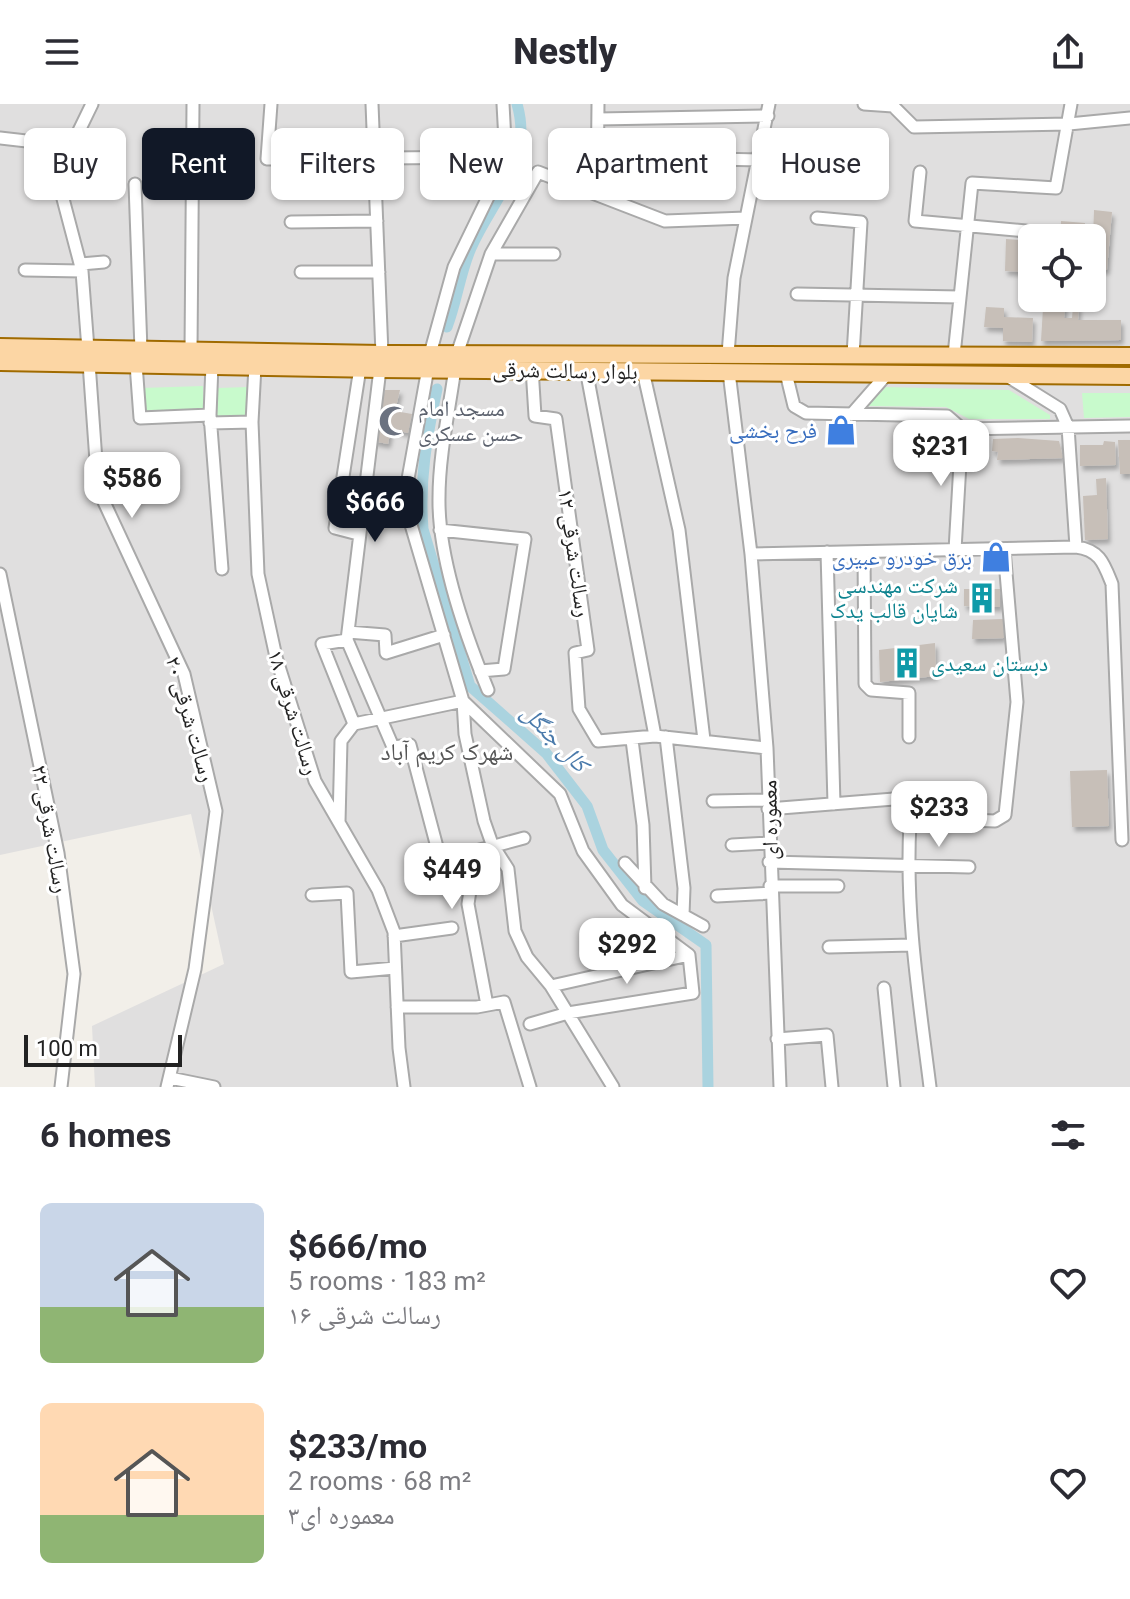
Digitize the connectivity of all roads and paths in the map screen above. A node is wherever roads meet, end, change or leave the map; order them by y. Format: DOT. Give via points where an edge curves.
graph roads {
  1 [pos="92,104"];
  2 [pos="193,104"];
  3 [pos="271,104"];
  4 [pos="372,104"];
  5 [pos="503,104"];
  6 [pos="598,104"];
  7 [pos="864,104"];
  8 [pos="1071,104"];
  9 [pos="893,105"];
  10 [pos="660,110"];
  11 [pos="768,110"];
  12 [pos="1130,118"];
  13 [pos="598,119"];
  14 [pos="1069,124"];
  15 [pos="79,128"];
  16 [pos="373,128"];
  17 [pos="504,128"];
  18 [pos="598,128"];
  19 [pos="0,138"];
  20 [pos="24,141"];
  21 [pos="271,159"];
  22 [pos="920,172"];
  23 [pos="548,176"];
  24 [pos="135,184"];
  25 [pos="752,193"];
  26 [pos="64,200"];
  27 [pos="376,200"];
  28 [pos="487,200"];
  29 [pos="612,200"];
  30 [pos="746,218"];
  31 [pos="817,218"];
  32 [pos="377,221"];
  33 [pos="291,222"];
  34 [pos="967,225"];
  35 [pos="1018,230"];
  36 [pos="491,254"];
  37 [pos="554,254"];
  38 [pos="104,262"];
  39 [pos="82,267"];
  40 [pos="25,270"];
  41 [pos="301,272"];
  42 [pos="379,272"];
  43 [pos="797,294"];
  44 [pos="857,295"];
  45 [pos="960,297"];
  46 [pos="0,347"];
  47 [pos="191,350"];
  48 [pos="36,355"];
  49 [pos="853,355"];
  50 [pos="954,355"];
  51 [pos="88,356"];
  52 [pos="1083,356"];
  53 [pos="1130,356"];
  54 [pos="138,357"];
  55 [pos="429,361"];
  56 [pos="456,361"];
  57 [pos="532,361"];
  58 [pos="0,362"];
  59 [pos="381,362"];
  60 [pos="728,363"];
  61 [pos="212,365"];
  62 [pos="255,366"];
  63 [pos="360,368"];
  64 [pos="586,369"];
  65 [pos="643,371"];
  66 [pos="786,373"];
  67 [pos="887,374"];
  68 [pos="1005,375"];
  69 [pos="1083,375"];
  70 [pos="1130,376"];
  71 [pos="851,415"];
  72 [pos="210,419"];
  73 [pos="252,422"];
  74 [pos="1130,426"];
  75 [pos="1068,427"];
  76 [pos="962,429"];
  77 [pos="440,530"];
  78 [pos="358,534"];
  79 [pos="1076,547"];
  80 [pos="1004,549"];
  81 [pos="955,550"];
  82 [pos="827,552"];
  83 [pos="864,552"];
  84 [pos="751,554"];
  85 [pos="222,569"];
  86 [pos="0,574"];
  87 [pos="444,635"];
  88 [pos="348,636"];
  89 [pos="480,671"];
  90 [pos="488,690"];
  91 [pos="463,701"];
  92 [pos="383,717"];
  93 [pos="354,724"];
  94 [pos="661,737"];
  95 [pos="909,737"];
  96 [pos="632,740"];
  97 [pos="704,740"];
  98 [pos="767,748"];
  99 [pos="1125,759"];
  100 [pos="894,799"];
  101 [pos="713,801"];
  102 [pos="834,804"];
  103 [pos="768,805"];
  104 [pos="339,822"];
  105 [pos="524,838"];
  106 [pos="1122,840"];
  107 [pos="769,843"];
  108 [pos="492,844"];
  109 [pos="732,845"];
  110 [pos="769,862"];
  111 [pos="625,863"];
  112 [pos="907,865"];
  113 [pos="442,866"];
  114 [pos="969,867"];
  115 [pos="838,886"];
  116 [pos="645,888"];
  117 [pos="770,890"];
  118 [pos="312,895"];
  119 [pos="717,896"];
  120 [pos="683,915"];
  121 [pos="703,926"];
  122 [pos="452,928"];
  123 [pos="394,936"];
  124 [pos="912,945"];
  125 [pos="829,947"];
  126 [pos="689,955"];
  127 [pos="395,968"];
  128 [pos="551,986"];
  129 [pos="884,988"];
  130 [pos="487,1005"];
  131 [pos="397,1007"];
  132 [pos="568,1013"];
  133 [pos="530,1024"];
  134 [pos="777,1039"];
  135 [pos="168,1082"];
  136 [pos="61,1087"];
  137 [pos="214,1087"];
  138 [pos="404,1087"];
  139 [pos="530,1087"];
  140 [pos="613,1087"];
  141 [pos="780,1087"];
  142 [pos="832,1087"];
  143 [pos="894,1087"];
  144 [pos="930,1087"];
  1 -- 15 [label="street, رسالت شرقی ۲۰"];
  2 -- 47 [label="street"];
  3 -- 21 [label="street"];
  4 -- 16 [label="street"];
  5 -- 17 [label="street"];
  6 -- 13 [label="street"];
  7 -- 9 [label="street"];
  8 -- 14 [label="street"];
  9 -- 14 [label="street" via="914,127"];
  10 -- 11 [label="street"];
  10 -- 13 [label="street"];
  12 -- 14 [label="street"];
  13 -- 18 [label="street"];
  14 -- 34 [label="street" via="1056,188 972,183"];
  19 -- 20 [label="street"];
  22 -- 34 [label="street" via="915,221"];
  23 -- 36 [label="street" via="538,172"];
  24 -- 54 [label="street"];
  25 -- 30 [label="street, معموره ای"];
  26 -- 39 [label="street, رسالت شرقی ۲۰"];
  27 -- 32 [label="street"];
  28 -- 55 [label="street" via="454,267"];
  29 -- 30 [label="street" via="665,221"];
  30 -- 60 [label="street, معموره ای" via="734,278"];
  31 -- 44 [label="street" via="861,222"];
  32 -- 33 [label="street"];
  32 -- 42 [label="street"];
  34 -- 35 [label="street"];
  34 -- 45 [label="street"];
  36 -- 37 [label="street"];
  36 -- 56 [label="street"];
  38 -- 39 [label="street"];
  39 -- 40 [label="street"];
  39 -- 51 [label="street, رسالت شرقی ۲۰"];
  41 -- 42 [label="street"];
  42 -- 59 [label="street"];
  43 -- 44 [label="street"];
  44 -- 45 [label="street"];
  44 -- 49 [label="street"];
  45 -- 50 [label="street"];
  46 -- 48 [label="main road, بلوار رسالت شرقی"];
  47 -- 54 [label="main road, بلوار رسالت شرقی"];
  47 -- 59 [label="main road, بلوار رسالت شرقی"];
  48 -- 51 [label="main road, بلوار رسالت شرقی"];
  48 -- 58 [label="main road, بلوار رسالت شرقی"];
  49 -- 50 [label="main road, بلوار رسالت شرقی"];
  49 -- 60 [label="main road, بلوار رسالت شرقی"];
  50 -- 52 [label="main road, بلوار رسالت شرقی"];
  51 -- 54 [label="main road, بلوار رسالت شرقی"];
  51 -- 135 [label="street, رسالت شرقی ۲۰" via="98,489 184,674 216,811 195,969"];
  52 -- 53 [label="main road, بلوار رسالت شرقی"];
  52 -- 69 [label="main road"];
  54 -- 61 [label="main road, بلوار رسالت شرقی"];
  54 -- 72 [label="street" via="140,418"];
  55 -- 56 [label="main road, بلوار رسالت شرقی"];
  55 -- 59 [label="main road, بلوار رسالت شرقی"];
  55 -- 87 [label="street" via="404,501"];
  56 -- 57 [label="main road, بلوار رسالت شرقی"];
  56 -- 77 [label="street" via="439,496"];
  57 -- 60 [label="main road, بلوار رسالت شرقی"];
  57 -- 64 [label="main road, بلوار رسالت شرقی"];
  57 -- 96 [label="street, رسالت شرقی ۱۲" via="535,416 556,419 588,650 575,653 579,709 598,741"];
  59 -- 63 [label="main road, بلوار رسالت شرقی"];
  59 -- 78 [label="street"];
  60 -- 65 [label="main road, بلوار رسالت شرقی"];
  60 -- 66 [label="main road, بلوار رسالت شرقی"];
  60 -- 84 [label="street, معموره ای"];
  61 -- 62 [label="main road, بلوار رسالت شرقی"];
  61 -- 72 [label="street"];
  62 -- 63 [label="main road, بلوار رسالت شرقی"];
  62 -- 73 [label="street, رسالت شرقی ۱۸"];
  63 -- 78 [label="street" via="335,528"];
  64 -- 65 [label="main road, بلوار رسالت شرقی"];
  64 -- 94 [label="street" via="641,662"];
  65 -- 97 [label="street" via="679,530"];
  66 -- 67 [label="main road, بلوار رسالت شرقی"];
  66 -- 71 [label="street" via="797,410"];
  67 -- 68 [label="main road, بلوار رسالت شرقی"];
  67 -- 71 [label="street"];
  68 -- 69 [label="main road, بلوار رسالت شرقی"];
  68 -- 75 [label="street" via="1060,409"];
  69 -- 70 [label="main road, بلوار رسالت شرقی"];
  71 -- 76 [label="street" via="947,416"];
  72 -- 73 [label="street"];
  72 -- 85 [label="street"];
  73 -- 104 [label="street, رسالت شرقی ۱۸" via="258,574 315,781"];
  74 -- 75 [label="street"];
  75 -- 76 [label="street"];
  75 -- 79 [label="street"];
  76 -- 81 [label="street"];
  77 -- 89 [label="street"];
  77 -- 89 [label="street" via="525,539 504,669"];
  78 -- 88 [label="street"];
  79 -- 80 [label="street"];
  79 -- 99 [label="street" via="1100,556 1112,584"];
  80 -- 81 [label="street"];
  80 -- 112 [label="street" via="1017,702 1005,815 995,821 912,820"];
  81 -- 83 [label="street"];
  82 -- 83 [label="street"];
  82 -- 84 [label="street"];
  82 -- 102 [label="street"];
  83 -- 95 [label="street" via="865,684 871,690 909,693"];
  84 -- 98 [label="street, معموره ای"];
  86 -- 136 [label="street, رسالت شرقی ۲۲" via="58,853 74,974"];
  87 -- 88 [label="street" via="386,653 385,635"];
  87 -- 91 [label="street"];
  88 -- 92 [label="street"];
  88 -- 93 [label="street" via="322,644"];
  89 -- 90 [label="street"];
  91 -- 92 [label="street"];
  91 -- 108 [label="street" via="465,734"];
  91 -- 126 [label="street" via="560,794 583,851 622,905"];
  92 -- 93 [label="street"];
  92 -- 113 [label="street" via="393,747 410,745"];
  93 -- 104 [label="street" via="341,741"];
  94 -- 96 [label="street"];
  94 -- 97 [label="street"];
  94 -- 120 [label="street" via="684,888"];
  96 -- 116 [label="street"];
  97 -- 98 [label="street"];
  98 -- 103 [label="street, معموره ای"];
  99 -- 106 [label="street"];
  100 -- 102 [label="street"];
  101 -- 103 [label="street"];
  102 -- 103 [label="street"];
  103 -- 107 [label="street, معموره ای"];
  104 -- 123 [label="street, رسالت شرقی ۱۸" via="378,890"];
  105 -- 108 [label="street"];
  107 -- 109 [label="street"];
  107 -- 110 [label="street, معموره ای"];
  108 -- 128 [label="street" via="508,869 515,931 527,957"];
  108 -- 130 [label="street" via="476,851 468,904"];
  110 -- 112 [label="street"];
  110 -- 117 [label="street, معموره ای"];
  111 -- 116 [label="street"];
  112 -- 114 [label="street"];
  112 -- 124 [label="street"];
  115 -- 117 [label="street"];
  116 -- 120 [label="street"];
  117 -- 119 [label="street"];
  117 -- 134 [label="street, معموره ای"];
  118 -- 127 [label="street" via="347,893 351,972"];
  120 -- 121 [label="street"];
  122 -- 123 [label="street"];
  123 -- 127 [label="street, رسالت شرقی ۱۸"];
  124 -- 125 [label="street"];
  124 -- 144 [label="street"];
  126 -- 128 [label="street"];
  126 -- 132 [label="street" via="693,993"];
  127 -- 131 [label="street, رسالت شرقی ۱۸"];
  128 -- 132 [label="street"];
  129 -- 143 [label="street"];
  130 -- 131 [label="street"];
  130 -- 139 [label="street" via="504,1002"];
  131 -- 138 [label="street, رسالت شرقی ۱۸"];
  132 -- 133 [label="street"];
  132 -- 140 [label="street"];
  134 -- 141 [label="street, معموره ای"];
  134 -- 142 [label="street" via="827,1035"];
  135 -- 137 [label="street"];
}
